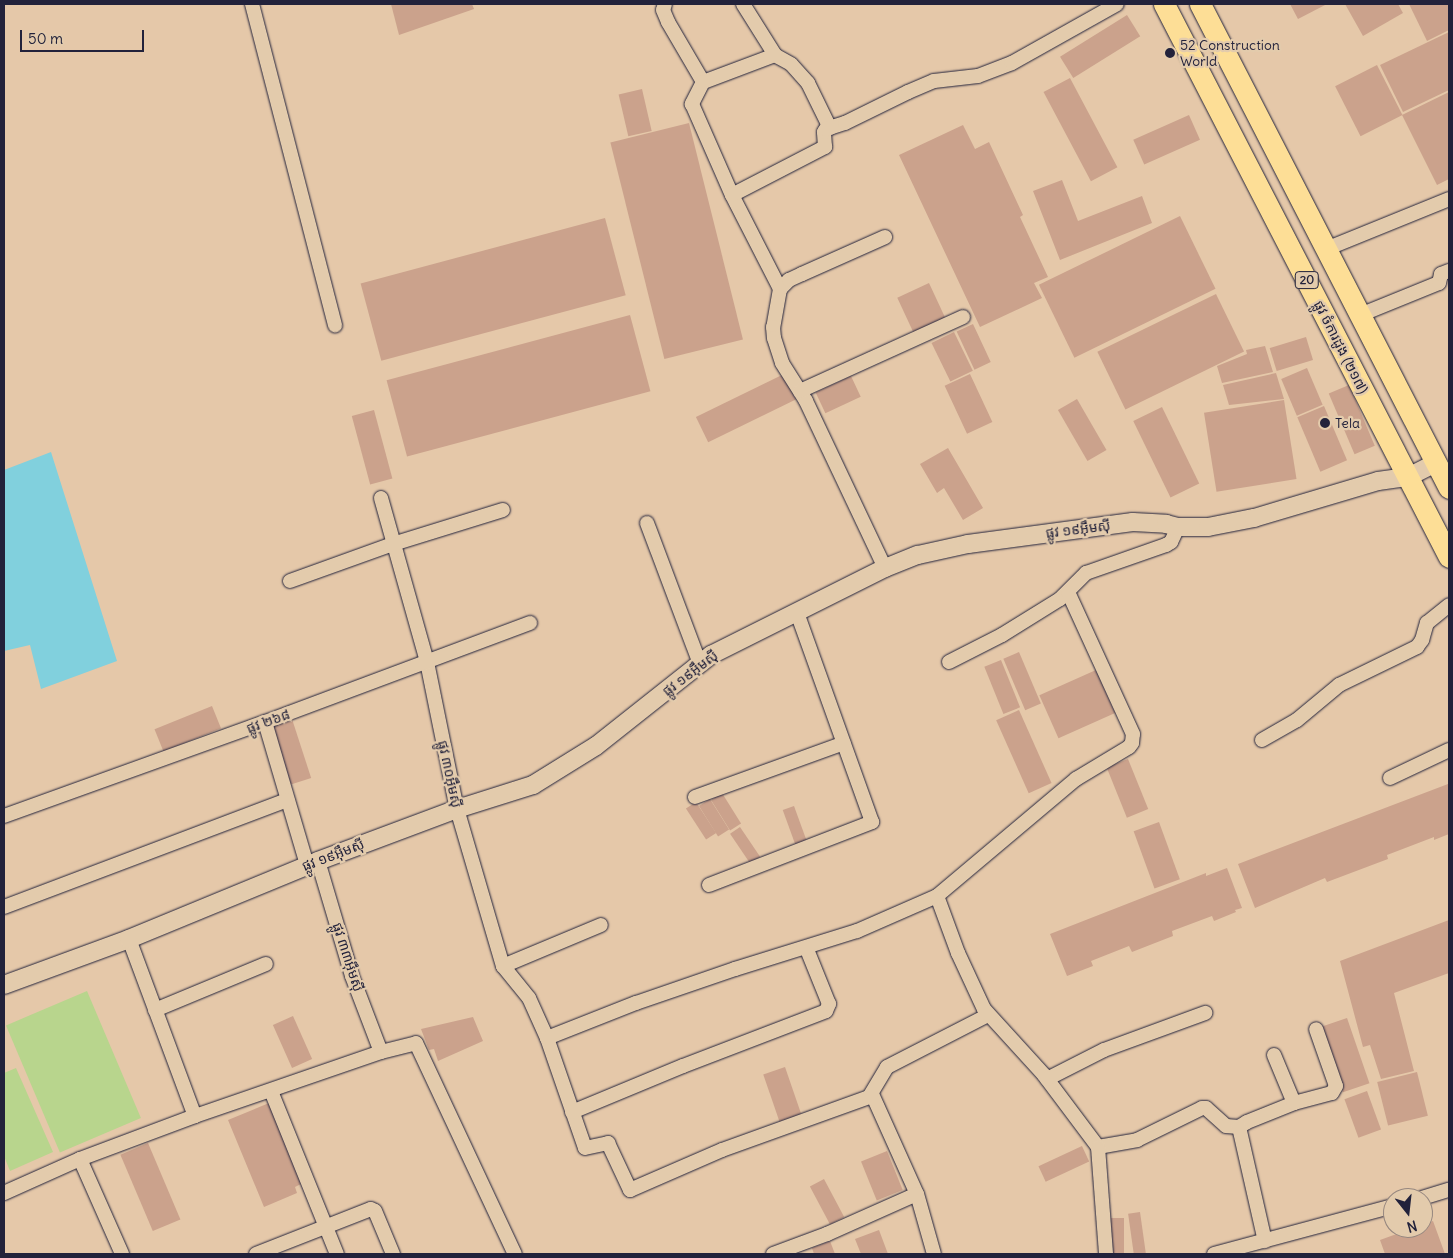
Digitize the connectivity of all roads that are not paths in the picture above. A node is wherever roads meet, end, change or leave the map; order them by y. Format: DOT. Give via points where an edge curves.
graph roads {
  1 [pos="252,4"];
  2 [pos="665,4"];
  3 [pos="743,4"];
  4 [pos="1117,4"];
  5 [pos="1164,4"];
  6 [pos="1200,4"];
  7 [pos="775,55"];
  8 [pos="703,82"];
  9 [pos="830,128"];
  10 [pos="732,195"];
  11 [pos="1449,200"];
  12 [pos="885,237"];
  13 [pos="1326,250"];
  14 [pos="1449,270"];
  15 [pos="780,289"];
  16 [pos="1360,315"];
  17 [pos="964,317"];
  18 [pos="335,325"];
  19 [pos="800,391"];
  20 [pos="1436,462"];
  21 [pos="1408,477"];
  22 [pos="1449,488"];
  23 [pos="381,498"];
  24 [pos="503,510"];
  25 [pos="647,523"];
  26 [pos="1178,527"];
  27 [pos="392,544"];
  28 [pos="1449,557"];
  29 [pos="885,568"];
  30 [pos="290,581"];
  31 [pos="1068,592"];
  32 [pos="1449,605"];
  33 [pos="797,612"];
  34 [pos="530,623"];
  35 [pos="427,662"];
  36 [pos="949,662"];
  37 [pos="700,664"];
  38 [pos="265,722"];
  39 [pos="1262,740"];
  40 [pos="844,743"];
  41 [pos="1449,750"];
  42 [pos="1390,778"];
  43 [pos="695,798"];
  44 [pos="287,800"];
  45 [pos="457,809"];
  46 [pos="4,816"];
  47 [pos="312,863"];
  48 [pos="709,885"];
  49 [pos="937,896"];
  50 [pos="4,907"];
  51 [pos="601,925"];
  52 [pos="129,939"];
  53 [pos="806,947"];
  54 [pos="266,964"];
  55 [pos="503,966"];
  56 [pos="4,985"];
  57 [pos="155,1010"];
  58 [pos="1205,1013"];
  59 [pos="988,1015"];
  60 [pos="1316,1029"];
  61 [pos="548,1038"];
  62 [pos="381,1052"];
  63 [pos="1274,1055"];
  64 [pos="1047,1080"];
  65 [pos="271,1091"];
  66 [pos="872,1094"];
  67 [pos="1294,1103"];
  68 [pos="572,1112"];
  69 [pos="195,1116"];
  70 [pos="1239,1127"];
  71 [pos="1098,1147"];
  72 [pos="80,1159"];
  73 [pos="1449,1190"];
  74 [pos="4,1193"];
  75 [pos="917,1194"];
  76 [pos="1433,1195"];
  77 [pos="1383,1209"];
  78 [pos="326,1227"];
  79 [pos="1265,1241"];
  80 [pos="122,1254"];
  81 [pos="256,1254"];
  82 [pos="337,1254"];
  83 [pos="393,1254"];
  84 [pos="515,1254"];
  85 [pos="777,1254"];
  86 [pos="934,1254"];
  87 [pos="1106,1254"];
  88 [pos="1214,1254"];
  1 -- 18 [label="street"];
  2 -- 8 [label="street" via="663,10 668,22"];
  3 -- 7 [label="street"];
  4 -- 9 [label="street" via="1012,63 978,76 934,82"];
  5 -- 21 [label="main road, ផ្លូវ ចំការដូង (២១៧) / 20"];
  6 -- 13 [label="main road, 20"];
  7 -- 8 [label="street"];
  7 -- 9 [label="street" via="790,64 808,83"];
  8 -- 10 [label="street" via="692,106"];
  9 -- 10 [label="street" via="824,132 825,147"];
  10 -- 15 [label="street"];
  11 -- 13 [label="street"];
  12 -- 15 [label="street" via="802,274"];
  13 -- 16 [label="main road, 20"];
  14 -- 16 [label="street" via="1441,274 1439,283"];
  15 -- 19 [label="street" via="774,314 774,338 782,363"];
  16 -- 20 [label="main road, 20"];
  17 -- 19 [label="street"];
  19 -- 29 [label="street"];
  20 -- 21 [label="street, ផ្លូវ ១៩អ៊ឹមស៊ី"];
  20 -- 22 [label="main road, 20"];
  21 -- 26 [label="street, ផ្លូវ ១៩អ៊ឹមស៊ី" via="1378,481 1254,518 1208,527"];
  21 -- 28 [label="main road, ផ្លូវ ចំការដូង (២១៧) / 20"];
  23 -- 27 [label="street, ផ្លូវ ៣០អ៊ឹមស៊ី"];
  24 -- 27 [label="street"];
  25 -- 37 [label="street"];
  26 -- 29 [label="street, ផ្លូវ ១៩អ៊ឹមស៊ី" via="1133,522 1016,537 943,549"];
  26 -- 31 [label="street" via="1166,545 1086,573"];
  27 -- 30 [label="street"];
  27 -- 35 [label="street, ផ្លូវ ៣០អ៊ឹមស៊ី"];
  29 -- 33 [label="street, ផ្លូវ ១៩អ៊ឹមស៊ី"];
  31 -- 36 [label="street" via="1002,635"];
  31 -- 49 [label="street" via="1132,734 1132,743 1076,778"];
  32 -- 39 [label="street" via="1427,623 1417,647 1339,685 1297,720"];
  33 -- 37 [label="street, ផ្លូវ ១៩អ៊ឹមស៊ី" via="711,655"];
  33 -- 40 [label="street"];
  34 -- 35 [label="street, ផ្លូវ ២៦៨"];
  35 -- 38 [label="street, ផ្លូវ ២៦៨"];
  35 -- 45 [label="street, ផ្លូវ ៣០អ៊ឹមស៊ី"];
  37 -- 45 [label="street, ផ្លូវ ១៩អ៊ឹមស៊ី" via="596,746 545,778"];
  38 -- 44 [label="street, ផ្លូវ ៣៣អ៊ឹមស៊ី"];
  38 -- 46 [label="street, ផ្លូវ ២៦៨"];
  40 -- 43 [label="street"];
  40 -- 48 [label="street" via="872,822"];
  41 -- 42 [label="street"];
  44 -- 47 [label="street, ផ្លូវ ៣៣អ៊ឹមស៊ី"];
  44 -- 50 [label="street"];
  45 -- 47 [label="street, ផ្លូវ ១៩អ៊ឹមស៊ី"];
  45 -- 55 [label="street, ផ្លូវ ៣០អ៊ឹមស៊ី"];
  47 -- 52 [label="street, ផ្លូវ ១៩អ៊ឹមស៊ី"];
  47 -- 62 [label="street, ផ្លូវ ៣៣អ៊ឹមស៊ី"];
  49 -- 53 [label="street" via="857,931"];
  49 -- 59 [label="street" via="958,953"];
  51 -- 55 [label="street"];
  52 -- 56 [label="street, ផ្លូវ ១៩អ៊ឹមស៊ី"];
  52 -- 57 [label="street"];
  53 -- 61 [label="street" via="636,1003"];
  53 -- 68 [label="street" via="829,1004 826,1011"];
  54 -- 57 [label="street"];
  55 -- 61 [label="street, ផ្លូវ ៣០អ៊ឹមស៊ី" via="529,998"];
  57 -- 69 [label="street"];
  58 -- 64 [label="street" via="1104,1050"];
  59 -- 64 [label="street"];
  59 -- 66 [label="street" via="887,1067"];
  60 -- 67 [label="street" via="1336,1089 1332,1094"];
  61 -- 68 [label="street, ផ្លូវ ៣០អ៊ឹមស៊ី"];
  62 -- 65 [label="street"];
  62 -- 84 [label="street" via="412,1042 419,1045"];
  63 -- 67 [label="street"];
  64 -- 71 [label="street"];
  65 -- 69 [label="street"];
  65 -- 78 [label="street"];
  66 -- 68 [label="street, ផ្លូវ ៣០អ៊ឹមស៊ី" via="722,1150 630,1190 608,1143 585,1148"];
  66 -- 75 [label="street"];
  67 -- 70 [label="street"];
  69 -- 72 [label="street"];
  70 -- 71 [label="street" via="1226,1126 1205,1107 1137,1140"];
  70 -- 79 [label="street"];
  71 -- 87 [label="street"];
  72 -- 74 [label="street"];
  72 -- 80 [label="street"];
  73 -- 76 [label="street"];
  75 -- 85 [label="street"];
  75 -- 86 [label="street"];
  77 -- 79 [label="street"];
  78 -- 81 [label="street"];
  78 -- 82 [label="street"];
  78 -- 83 [label="street" via="373,1209"];
  79 -- 88 [label="street"];
}
